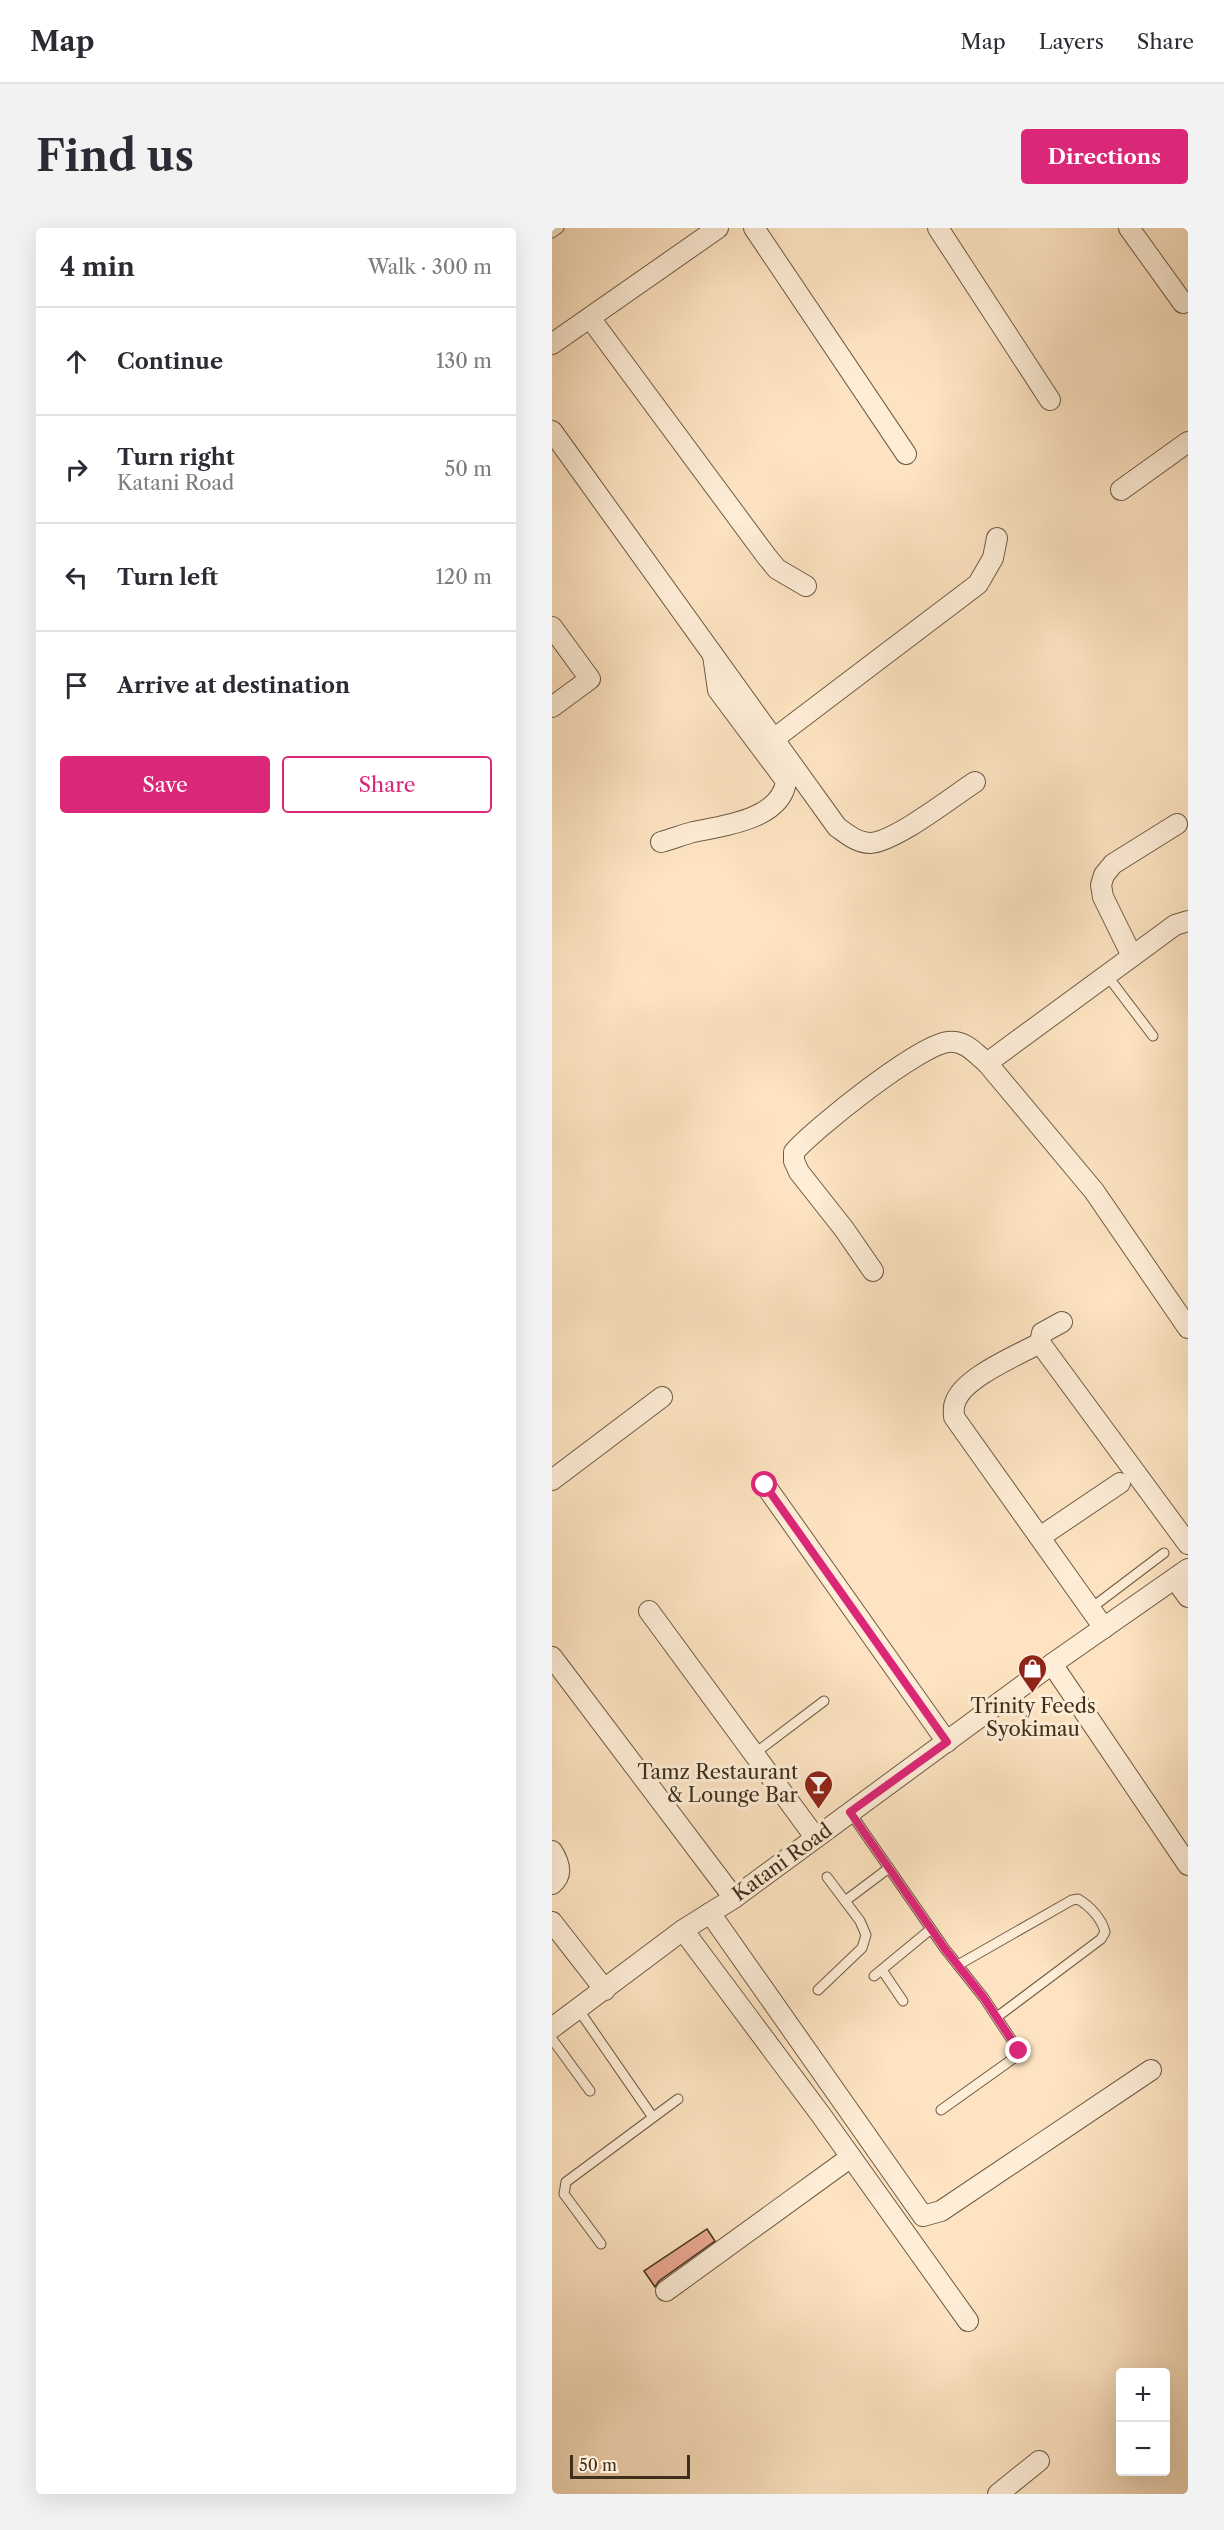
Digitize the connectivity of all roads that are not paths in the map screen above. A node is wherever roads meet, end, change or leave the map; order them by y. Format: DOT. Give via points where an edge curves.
graph roads {
  1 [pos="559,228"];
  2 [pos="718,228"];
  3 [pos="754,228"];
  4 [pos="938,228"];
  5 [pos="1129,228"];
  6 [pos="552,233"];
  7 [pos="1183,303"];
  8 [pos="590,318"];
  9 [pos="553,342"];
  10 [pos="1050,400"];
  11 [pos="552,431"];
  12 [pos="1188,442"];
  13 [pos="906,454"];
  14 [pos="1121,490"];
  15 [pos="997,538"];
  16 [pos="806,586"];
  17 [pos="552,627"];
  18 [pos="712,653"];
  19 [pos="552,707"];
  20 [pos="775,738"];
  21 [pos="975,782"];
  22 [pos="1177,824"];
  23 [pos="661,842"];
  24 [pos="1188,921"];
  25 [pos="1132,956"];
  26 [pos="1107,974"];
  27 [pos="1153,1036"];
  28 [pos="987,1064"];
  29 [pos="873,1271"];
  30 [pos="1062,1322"];
  31 [pos="1188,1328"];
  32 [pos="1040,1343"];
  33 [pos="662,1397"];
  34 [pos="552,1480"];
  35 [pos="1120,1483"];
  36 [pos="765,1485"];
  37 [pos="1040,1538"];
  38 [pos="1188,1544"];
  39 [pos="1164,1553"];
  40 [pos="1181,1574"];
  41 [pos="1188,1597"];
  42 [pos="1090,1609"];
  43 [pos="649,1611"];
  44 [pos="1104,1628"];
  45 [pos="552,1657"];
  46 [pos="1052,1664"];
  47 [pos="824,1701"];
  48 [pos="947,1742"];
  49 [pos="754,1754"];
  50 [pos="850,1812"];
  51 [pos="815,1837"];
  52 [pos="552,1851"];
  53 [pos="1188,1865"];
  54 [pos="889,1868"];
  55 [pos="827,1877"];
  56 [pos="552,1884"];
  57 [pos="734,1898"];
  58 [pos="845,1901"];
  59 [pos="710,1913"];
  60 [pos="552,1922"];
  61 [pos="931,1929"];
  62 [pos="683,1930"];
  63 [pos="958,1965"];
  64 [pos="605,1990"];
  65 [pos="818,1990"];
  66 [pos="903,2001"];
  67 [pos="578,2009"];
  68 [pos="998,2017"];
  69 [pos="552,2028"];
  70 [pos="552,2039"];
  71 [pos="1151,2070"];
  72 [pos="590,2091"];
  73 [pos="678,2098"];
  74 [pos="941,2110"];
  75 [pos="652,2116"];
  76 [pos="851,2157"];
  77 [pos="601,2244"];
  78 [pos="666,2291"];
  79 [pos="968,2321"];
  80 [pos="1039,2461"];
  81 [pos="998,2494"];
  1 -- 6 [label="lane"];
  2 -- 8 [label="street"];
  3 -- 13 [label="street"];
  4 -- 10 [label="street"];
  5 -- 7 [label="street"];
  8 -- 9 [label="street"];
  8 -- 16 [label="street" via="767,557 777,569"];
  11 -- 18 [label="street"];
  12 -- 14 [label="street"];
  15 -- 20 [label="street" via="993,558 978,584"];
  17 -- 19 [label="street" via="590,680"];
  18 -- 20 [label="street"];
  18 -- 23 [label="street" via="718,690 786,781 785,791 753,817"];
  20 -- 21 [label="street" via="837,826 853,839 870,843 897,833"];
  22 -- 25 [label="street" via="1113,864 1104,875 1103,897"];
  24 -- 25 [label="street" via="1175,925"];
  25 -- 26 [label="street"];
  26 -- 27 [label="lane"];
  26 -- 28 [label="street"];
  28 -- 29 [label="street" via="966,1045 949,1042 931,1046 843,1109 794,1152 799,1172"];
  28 -- 31 [label="street" via="1094,1191"];
  30 -- 32 [label="street" via="1042,1333"];
  32 -- 37 [label="street" via="972,1381 954,1403 954,1417"];
  32 -- 38 [label="street"];
  33 -- 34 [label="street"];
  35 -- 37 [label="street"];
  36 -- 48 [label="street"];
  37 -- 42 [label="street"];
  39 -- 42 [label="lane"];
  40 -- 41 [label="street"];
  40 -- 44 [label="street, Katani Road"];
  42 -- 44 [label="street"];
  43 -- 49 [label="street"];
  44 -- 46 [label="street, Katani Road"];
  45 -- 57 [label="street"];
  46 -- 48 [label="street, Katani Road"];
  46 -- 53 [label="street"];
  47 -- 49 [label="lane"];
  48 -- 50 [label="street, Katani Road"];
  49 -- 51 [label="street"];
  50 -- 51 [label="street, Katani Road"];
  50 -- 54 [label="lane"];
  51 -- 57 [label="street, Katani Road"];
  52 -- 56 [label="street" via="559,1863 558,1880"];
  54 -- 58 [label="lane"];
  54 -- 61 [label="lane"];
  55 -- 58 [label="lane"];
  57 -- 59 [label="street, Katani Road"];
  58 -- 65 [label="lane" via="866,1935 862,1948"];
  59 -- 62 [label="street, Katani Road"];
  59 -- 71 [label="street" via="923,2216 940,2211"];
  60 -- 64 [label="street"];
  61 -- 63 [label="lane"];
  61 -- 66 [label="lane" via="878,1973"];
  62 -- 64 [label="street, Katani Road"];
  62 -- 76 [label="street"];
  63 -- 68 [label="lane"];
  63 -- 68 [label="lane" via="1072,1900 1087,1904 1104,1925 1101,1939"];
  64 -- 67 [label="street, Katani Road"];
  67 -- 69 [label="street, Katani Road"];
  67 -- 75 [label="lane"];
  68 -- 74 [label="lane" via="1019,2051"];
  70 -- 72 [label="lane"];
  73 -- 75 [label="lane"];
  75 -- 77 [label="lane" via="566,2182 564,2194"];
  76 -- 78 [label="street"];
  76 -- 79 [label="street"];
  80 -- 81 [label="street"];
}
